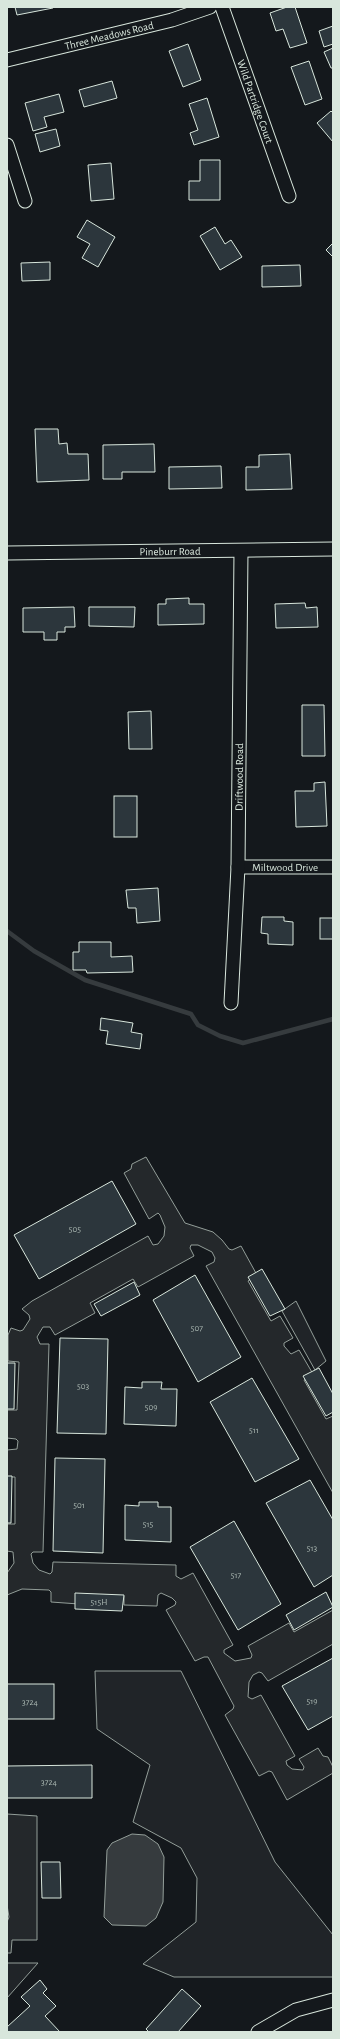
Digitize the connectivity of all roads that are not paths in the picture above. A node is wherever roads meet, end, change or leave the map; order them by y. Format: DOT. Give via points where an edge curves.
graph roads {
  1 [pos="210,7"];
  2 [pos="222,7"];
  3 [pos="7,60"];
  4 [pos="7,145"];
  5 [pos="290,196"];
  6 [pos="25,201"];
  7 [pos="333,549"];
  8 [pos="241,551"];
  9 [pos="7,553"];
  10 [pos="238,867"];
  11 [pos="333,867"];
  12 [pos="231,1003"];
  13 [pos="333,2000"];
  14 [pos="258,2032"];
  1 -- 3 [label="street, Three Meadows Road" via="172,20"];
  2 -- 5 [label="street, Wild Partridge Court"];
  4 -- 6 [label="street"];
  7 -- 8 [label="street, Pineburr Road"];
  8 -- 9 [label="street, Pineburr Road"];
  8 -- 10 [label="street, Driftwood Road"];
  10 -- 11 [label="street, Miltwood Drive"];
  10 -- 12 [label="street, Driftwood Road"];
  13 -- 14 [label="street" via="296,2010"];
}
